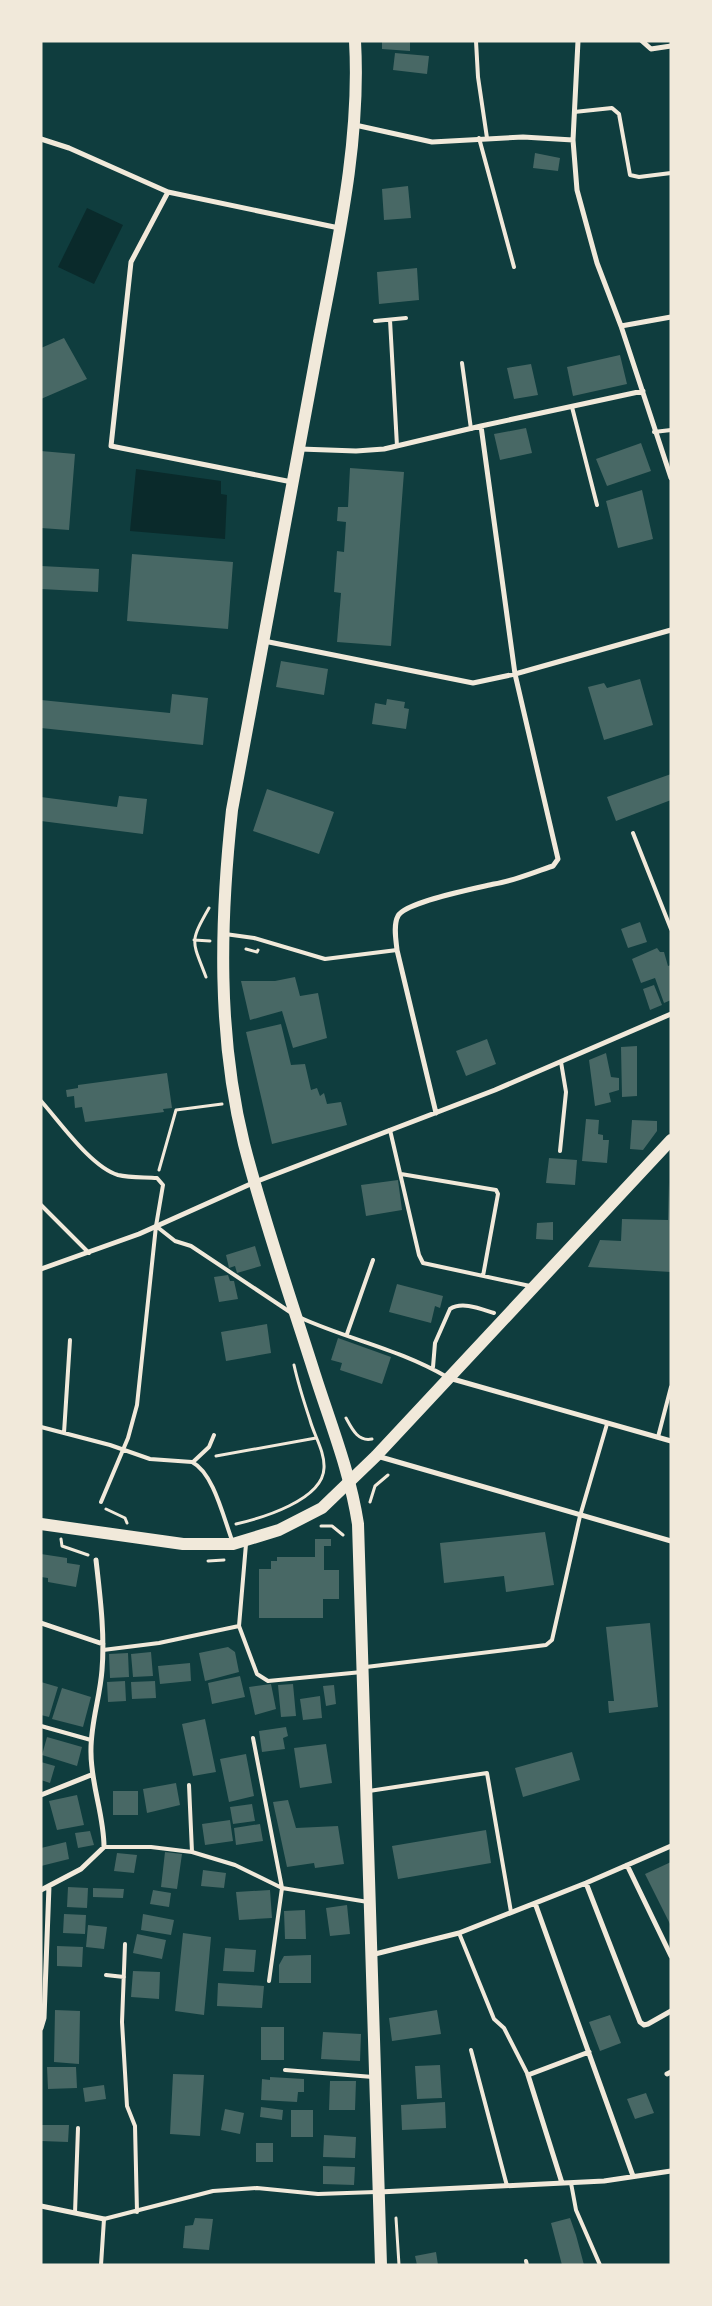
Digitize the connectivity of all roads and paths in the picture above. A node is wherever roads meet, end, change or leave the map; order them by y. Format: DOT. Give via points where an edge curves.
graph roads {
  1 [pos="355,41"];
  2 [pos="476,41"];
  3 [pos="578,41"];
  4 [pos="642,41"];
  5 [pos="671,46"];
  6 [pos="574,112"];
  7 [pos="355,125"];
  8 [pos="479,138"];
  9 [pos="487,138"];
  10 [pos="41,139"];
  11 [pos="573,140"];
  12 [pos="671,173"];
  13 [pos="168,192"];
  14 [pos="339,228"];
  15 [pos="514,267"];
  16 [pos="671,317"];
  17 [pos="406,318"];
  18 [pos="390,320"];
  19 [pos="375,321"];
  20 [pos="621,326"];
  21 [pos="462,363"];
  22 [pos="643,391"];
  23 [pos="572,406"];
  24 [pos="482,426"];
  25 [pos="470,429"];
  26 [pos="671,430"];
  27 [pos="654,432"];
  28 [pos="397,446"];
  29 [pos="300,449"];
  30 [pos="671,478"];
  31 [pos="293,482"];
  32 [pos="597,505"];
  33 [pos="671,630"];
  34 [pos="263,641"];
  35 [pos="516,674"];
  36 [pos="632,833"];
  37 [pos="209,907"];
  38 [pos="671,929"];
  39 [pos="223,934"];
  40 [pos="397,950"];
  41 [pos="206,977"];
  42 [pos="671,1014"];
  43 [pos="561,1062"];
  44 [pos="41,1101"];
  45 [pos="223,1113"];
  46 [pos="436,1113"];
  47 [pos="390,1130"];
  48 [pos="671,1140"];
  49 [pos="560,1151"];
  50 [pos="401,1174"];
  51 [pos="157,1178"];
  52 [pos="255,1182"];
  53 [pos="41,1205"];
  54 [pos="156,1226"];
  55 [pos="89,1253"];
  56 [pos="373,1260"];
  57 [pos="41,1269"];
  58 [pos="483,1276"];
  59 [pos="534,1286"];
  60 [pos="494,1313"];
  61 [pos="297,1316"];
  62 [pos="347,1334"];
  63 [pos="70,1340"];
  64 [pos="433,1367"];
  65 [pos="449,1378"];
  66 [pos="671,1387"];
  67 [pos="344,1414"];
  68 [pos="607,1424"];
  69 [pos="41,1427"];
  70 [pos="379,1432"];
  71 [pos="64,1433"];
  72 [pos="214,1435"];
  73 [pos="316,1438"];
  74 [pos="658,1438"];
  75 [pos="671,1441"];
  76 [pos="123,1450"];
  77 [pos="376,1456"];
  78 [pos="197,1459"];
  79 [pos="192,1462"];
  80 [pos="324,1462"];
  81 [pos="388,1475"];
  82 [pos="350,1483"];
  83 [pos="370,1499"];
  84 [pos="101,1502"];
  85 [pos="101,1507"];
  86 [pos="580,1516"];
  87 [pos="125,1518"];
  88 [pos="41,1524"];
  89 [pos="230,1525"];
  90 [pos="326,1526"];
  91 [pos="338,1529"];
  92 [pos="671,1541"];
  93 [pos="246,1542"];
  94 [pos="233,1544"];
  95 [pos="62,1546"];
  96 [pos="96,1559"];
  97 [pos="41,1623"];
  98 [pos="239,1626"];
  99 [pos="103,1647"];
  100 [pos="364,1670"];
  101 [pos="41,1726"];
  102 [pos="253,1738"];
  103 [pos="90,1740"];
  104 [pos="91,1775"];
  105 [pos="189,1785"];
  106 [pos="366,1792"];
  107 [pos="41,1795"];
  108 [pos="671,1846"];
  109 [pos="104,1847"];
  110 [pos="192,1852"];
  111 [pos="627,1865"];
  112 [pos="586,1884"];
  113 [pos="49,1886"];
  114 [pos="282,1888"];
  115 [pos="41,1890"];
  116 [pos="369,1902"];
  117 [pos="534,1903"];
  118 [pos="511,1912"];
  119 [pos="459,1933"];
  120 [pos="125,1944"];
  121 [pos="370,1955"];
  122 [pos="671,1956"];
  123 [pos="106,1975"];
  124 [pos="124,1977"];
  125 [pos="269,1981"];
  126 [pos="671,2011"];
  127 [pos="41,2028"];
  128 [pos="470,2050"];
  129 [pos="589,2052"];
  130 [pos="285,2070"];
  131 [pos="528,2075"];
  132 [pos="375,2078"];
  133 [pos="78,2128"];
  134 [pos="671,2170"];
  135 [pos="633,2176"];
  136 [pos="562,2183"];
  137 [pos="571,2183"];
  138 [pos="507,2186"];
  139 [pos="378,2192"];
  140 [pos="41,2206"];
  141 [pos="396,2211"];
  142 [pos="137,2212"];
  143 [pos="75,2213"];
  144 [pos="104,2219"];
  145 [pos="101,2265"];
  146 [pos="381,2265"];
  147 [pos="400,2265"];
  148 [pos="600,2265"];
  1 -- 7 [label="main road"];
  2 -- 9 [label="lane"];
  3 -- 6 [label="street"];
  4 -- 5 [label="street" via="651,48"];
  6 -- 11 [label="street"];
  6 -- 12 [label="lane" via="616,110 630,175"];
  7 -- 8 [label="street" via="432,142"];
  7 -- 14 [label="main road"];
  8 -- 9 [label="street"];
  8 -- 15 [label="lane"];
  9 -- 11 [label="street"];
  10 -- 13 [label="street"];
  11 -- 20 [label="street" via="577,190 597,263"];
  13 -- 14 [label="street"];
  13 -- 31 [label="street" via="130,262 111,446"];
  14 -- 29 [label="main road"];
  16 -- 20 [label="street"];
  17 -- 18 [label="lane"];
  18 -- 19 [label="lane"];
  18 -- 28 [label="lane"];
  20 -- 22 [label="street"];
  21 -- 25 [label="lane"];
  22 -- 23 [label="street"];
  22 -- 27 [label="street"];
  23 -- 24 [label="street"];
  23 -- 32 [label="lane"];
  24 -- 25 [label="street"];
  24 -- 35 [label="street"];
  25 -- 28 [label="street"];
  26 -- 27 [label="lane"];
  27 -- 30 [label="street"];
  28 -- 29 [label="street" via="356,451"];
  29 -- 31 [label="main road"];
  31 -- 34 [label="main road"];
  33 -- 35 [label="street"];
  34 -- 35 [label="street" via="473,683"];
  34 -- 39 [label="main road" via="232,810"];
  35 -- 40 [label="street" via="558,855 556,864 403,910 396,925"];
  36 -- 38 [label="lane"];
  37 -- 41 [label="path" via="194,934"];
  39 -- 40 [label="lane" via="254,938 325,959"];
  39 -- 52 [label="main road" via="224,1009 231,1077"];
  40 -- 46 [label="street"];
  42 -- 43 [label="street"];
  43 -- 46 [label="street"];
  43 -- 49 [label="lane" via="566,1092"];
  44 -- 51 [label="lane" via="105,1169 120,1176"];
  45 -- 51 [label="path" via="221,1103 176,1110"];
  46 -- 47 [label="street"];
  47 -- 50 [label="lane"];
  47 -- 52 [label="street"];
  48 -- 59 [label="main road"];
  50 -- 58 [label="lane" via="420,1260 427,1265"];
  50 -- 58 [label="lane" via="496,1190 498,1194"];
  51 -- 54 [label="lane" via="163,1189"];
  52 -- 54 [label="street"];
  52 -- 61 [label="main road"];
  53 -- 55 [label="lane"];
  54 -- 55 [label="street"];
  54 -- 61 [label="lane"];
  54 -- 76 [label="lane" via="137,1405"];
  55 -- 57 [label="street"];
  56 -- 62 [label="lane"];
  58 -- 59 [label="lane"];
  59 -- 65 [label="main road"];
  60 -- 64 [label="lane" via="460,1306 450,1309 435,1343"];
  61 -- 62 [label="lane"];
  61 -- 82 [label="main road"];
  62 -- 64 [label="lane"];
  63 -- 71 [label="lane"];
  64 -- 65 [label="lane"];
  65 -- 68 [label="street"];
  65 -- 77 [label="main road"];
  66 -- 74 [label="lane"];
  67 -- 70 [label="path" via="362,1439 373,1439"];
  68 -- 74 [label="street"];
  68 -- 86 [label="lane"];
  69 -- 71 [label="lane"];
  71 -- 76 [label="lane"];
  72 -- 78 [label="lane"];
  73 -- 78 [label="path"];
  74 -- 75 [label="street"];
  76 -- 79 [label="lane" via="150,1459"];
  76 -- 84 [label="lane"];
  77 -- 82 [label="main road"];
  77 -- 86 [label="street"];
  78 -- 79 [label="lane"];
  79 -- 94 [label="lane" via="211,1484"];
  80 -- 89 [label="path" via="322,1481 299,1500 267,1515"];
  81 -- 83 [label="path" via="375,1486"];
  82 -- 93 [label="main road" via="310,1515"];
  82 -- 100 [label="main road" via="360,1542"];
  85 -- 87 [label="path"];
  86 -- 92 [label="street"];
  86 -- 100 [label="lane" via="554,1637 550,1643"];
  88 -- 94 [label="main road" via="183,1544"];
  90 -- 91 [label="path"];
  93 -- 94 [label="main road"];
  93 -- 98 [label="lane"];
  95 -- 96 [label="path"];
  96 -- 99 [label="street"];
  97 -- 99 [label="street"];
  98 -- 99 [label="lane" via="159,1644"];
  98 -- 100 [label="lane" via="257,1674 268,1681"];
  99 -- 103 [label="street" via="100,1688"];
  100 -- 106 [label="main road"];
  101 -- 103 [label="lane"];
  102 -- 114 [label="lane"];
  103 -- 104 [label="street"];
  104 -- 107 [label="street"];
  104 -- 109 [label="street"];
  105 -- 110 [label="lane"];
  106 -- 116 [label="main road"];
  106 -- 118 [label="lane" via="487,1773"];
  108 -- 111 [label="street"];
  109 -- 110 [label="lane" via="151,1847"];
  109 -- 113 [label="street" via="81,1869"];
  110 -- 114 [label="lane" via="235,1865"];
  111 -- 112 [label="street"];
  111 -- 122 [label="street"];
  112 -- 117 [label="street"];
  112 -- 126 [label="street" via="640,2022 648,2024"];
  113 -- 115 [label="street"];
  113 -- 127 [label="street"];
  114 -- 116 [label="lane"];
  114 -- 125 [label="lane"];
  116 -- 121 [label="main road"];
  117 -- 118 [label="street"];
  117 -- 129 [label="street"];
  118 -- 119 [label="street"];
  119 -- 121 [label="street"];
  119 -- 131 [label="lane" via="494,2019 504,2028"];
  120 -- 124 [label="lane"];
  121 -- 132 [label="main road"];
  123 -- 124 [label="lane"];
  124 -- 142 [label="lane" via="122,2032 127,2106 135,2126"];
  128 -- 138 [label="lane"];
  129 -- 131 [label="street"];
  129 -- 135 [label="street"];
  130 -- 132 [label="lane"];
  131 -- 136 [label="street"];
  132 -- 139 [label="main road"];
  133 -- 143 [label="lane"];
  134 -- 135 [label="street"];
  135 -- 137 [label="street"];
  136 -- 137 [label="street"];
  136 -- 138 [label="street"];
  137 -- 148 [label="lane" via="576,2210"];
  138 -- 139 [label="street"];
  139 -- 142 [label="lane" via="318,2194 257,2188 213,2191"];
  139 -- 146 [label="main road"];
  140 -- 143 [label="street"];
  141 -- 147 [label="path"];
  142 -- 144 [label="lane"];
  143 -- 144 [label="street"];
  144 -- 145 [label="lane"];
}
